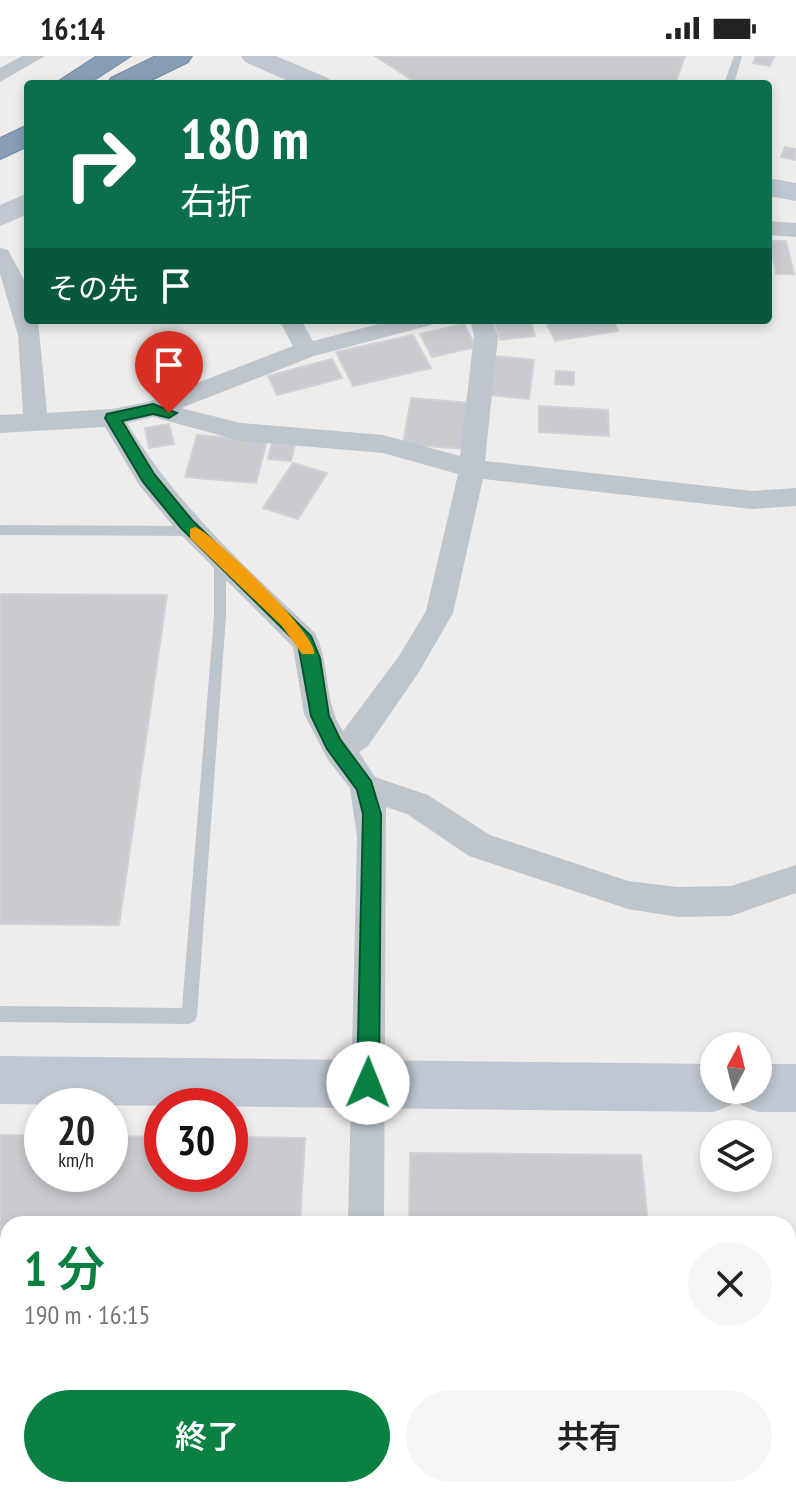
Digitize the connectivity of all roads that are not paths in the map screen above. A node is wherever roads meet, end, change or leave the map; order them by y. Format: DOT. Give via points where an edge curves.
graph roads {
  1 [pos="36,56"];
  2 [pos="117,56"];
  3 [pos="165,56"];
  4 [pos="178,56"];
  5 [pos="254,56"];
  6 [pos="738,56"];
  7 [pos="282,63"];
  8 [pos="0,76"];
  9 [pos="75,80"];
  10 [pos="126,80"];
  11 [pos="127,80"];
  12 [pos="263,80"];
  13 [pos="311,80"];
  14 [pos="730,80"];
  15 [pos="24,108"];
  16 [pos="0,121"];
  17 [pos="24,136"];
  18 [pos="0,150"];
  19 [pos="772,188"];
  20 [pos="796,192"];
  21 [pos="24,204"];
  22 [pos="0,217"];
  23 [pos="772,228"];
  24 [pos="796,230"];
  25 [pos="0,255"];
  26 [pos="24,308"];
  27 [pos="27,324"];
  28 [pos="292,324"];
  29 [pos="408,324"];
  30 [pos="482,324"];
  31 [pos="307,350"];
  32 [pos="153,409"];
  33 [pos="112,418"];
  34 [pos="35,422"];
  35 [pos="0,424"];
  36 [pos="469,468"];
  37 [pos="796,497"];
  38 [pos="0,530"];
  39 [pos="193,531"];
  40 [pos="220,556"];
  41 [pos="338,751"];
  42 [pos="365,787"];
  43 [pos="796,879"];
  44 [pos="0,1014"];
  45 [pos="0,1080"];
  46 [pos="368,1083"];
  47 [pos="700,1088"];
  48 [pos="772,1088"];
  49 [pos="796,1088"];
  50 [pos="366,1216"];
  1 -- 8 [label="street"];
  2 -- 9 [label="highway"];
  3 -- 10 [label="highway"];
  4 -- 11 [label="highway"];
  5 -- 7 [label="street"];
  6 -- 14 [label="lane"];
  7 -- 12 [label="street"];
  7 -- 13 [label="street"];
  15 -- 16 [label="highway"];
  17 -- 18 [label="highway"];
  19 -- 20 [label="street"];
  21 -- 22 [label="street"];
  23 -- 24 [label="street"];
  25 -- 26 [label="street" via="19,287"];
  27 -- 34 [label="street"];
  28 -- 31 [label="street"];
  29 -- 31 [label="street"];
  30 -- 36 [label="street" via="486,336"];
  31 -- 32 [label="street"];
  32 -- 33 [label="street"];
  32 -- 36 [label="street" via="241,432 383,444"];
  33 -- 34 [label="street"];
  33 -- 39 [label="street" via="148,478"];
  34 -- 35 [label="street"];
  36 -- 37 [label="street" via="752,500"];
  36 -- 41 [label="street" via="439,613 358,737"];
  38 -- 39 [label="lane"];
  39 -- 40 [label="street"];
  40 -- 41 [label="street" via="305,641 320,716"];
  40 -- 44 [label="lane" via="220,616 189,1016"];
  41 -- 42 [label="street"];
  42 -- 43 [label="street" via="417,804 480,846 628,895 678,902 731,901"];
  42 -- 46 [label="street" via="372,825"];
  45 -- 46 [label="street"];
  46 -- 47 [label="street"];
  46 -- 50 [label="street"];
  48 -- 49 [label="street"];
}
